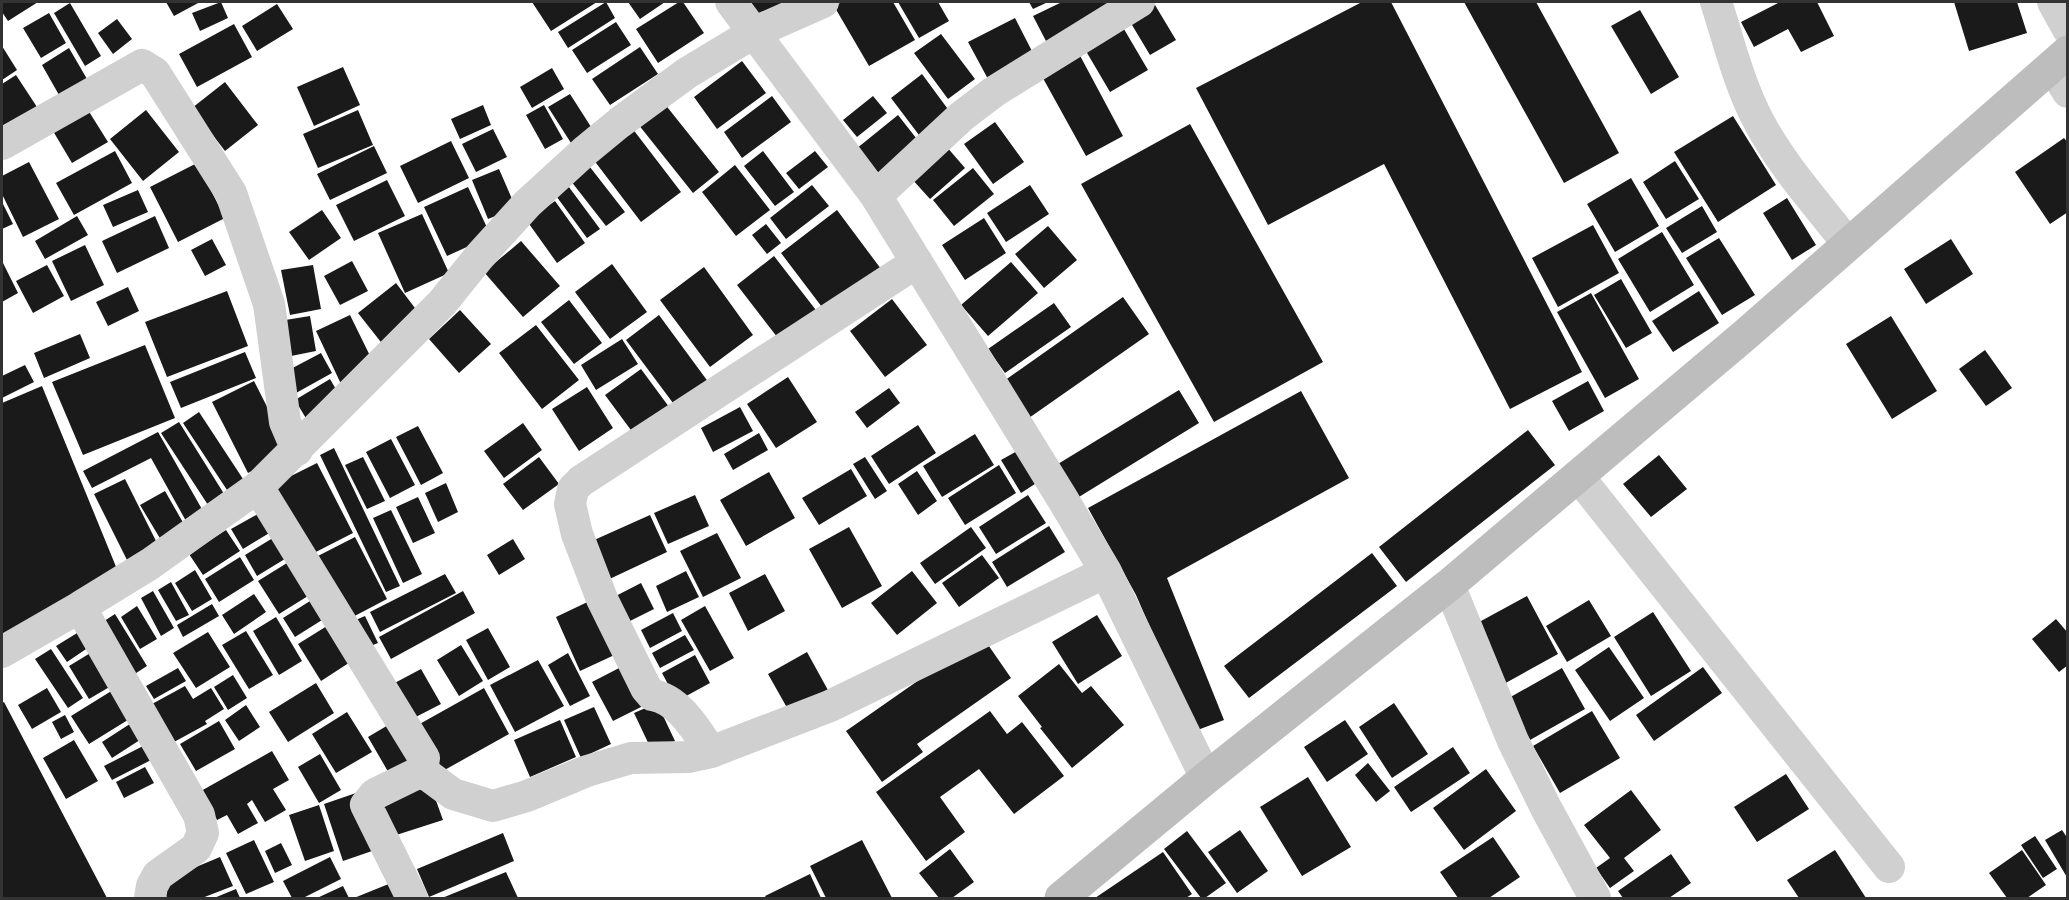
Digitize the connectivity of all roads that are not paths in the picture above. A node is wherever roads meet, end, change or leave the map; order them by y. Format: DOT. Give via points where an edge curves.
graph roads {
  1 [pos="731,2"];
  2 [pos="823,2"];
  3 [pos="1139,2"];
  4 [pos="1716,2"];
  5 [pos="2053,2"];
  6 [pos="2067,29"];
  7 [pos="755,32"];
  8 [pos="2062,70"];
  9 [pos="2,144"];
  10 [pos="876,196"];
  11 [pos="1848,244"];
  12 [pos="917,262"];
  13 [pos="297,450"];
  14 [pos="1578,476"];
  15 [pos="258,487"];
  16 [pos="1106,572"];
  17 [pos="1449,585"];
  18 [pos="80,607"];
  19 [pos="2,652"];
  20 [pos="711,752"];
  21 [pos="422,771"];
  22 [pos="1206,778"];
  23 [pos="1889,867"];
  24 [pos="150,898"];
  25 [pos="412,898"];
  26 [pos="1061,898"];
  27 [pos="1595,898"];
  1 -- 7 [label="street"];
  2 -- 7 [label="street"];
  3 -- 10 [label="street" via="987,97"];
  4 -- 11 [label="street" via="1759,122 1782,160"];
  5 -- 6 [label="street"];
  7 -- 10 [label="street"];
  7 -- 13 [label="street" via="687,73 577,158 527,204 442,303"];
  8 -- 11 [label="main road"];
  9 -- 13 [label="street" via="142,65 155,73 231,193 269,304 285,422"];
  10 -- 12 [label="street"];
  11 -- 14 [label="main road"];
  12 -- 16 [label="street"];
  12 -- 20 [label="street" via="573,489 570,504 577,534 646,688 684,715"];
  13 -- 15 [label="street"];
  14 -- 17 [label="main road"];
  14 -- 23 [label="street"];
  15 -- 18 [label="street" via="150,564"];
  15 -- 21 [label="street" via="424,758"];
  16 -- 20 [label="street" via="830,706"];
  16 -- 22 [label="street"];
  17 -- 22 [label="main road"];
  17 -- 27 [label="street" via="1513,741"];
  18 -- 19 [label="street"];
  18 -- 24 [label="street" via="199,815 203,832 196,848 158,875"];
  20 -- 21 [label="street" via="688,757 631,758 492,806 453,794"];
  21 -- 25 [label="street" via="375,794 366,805"];
  22 -- 26 [label="main road"];
}
